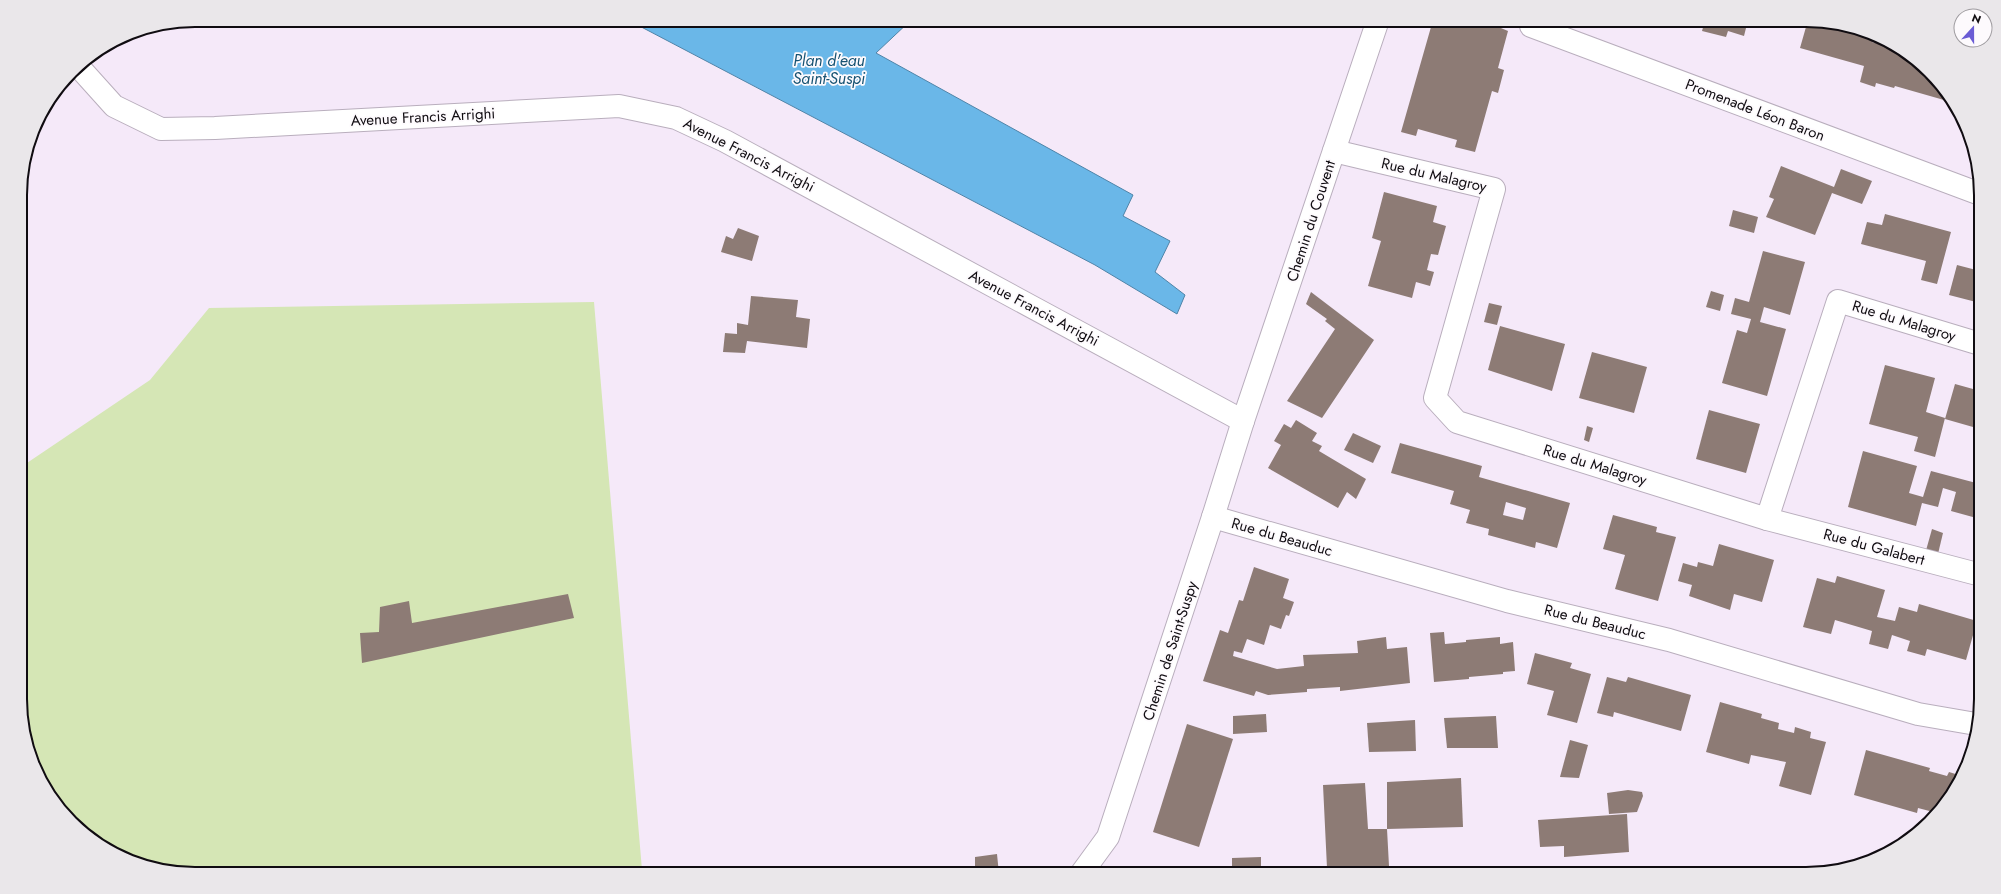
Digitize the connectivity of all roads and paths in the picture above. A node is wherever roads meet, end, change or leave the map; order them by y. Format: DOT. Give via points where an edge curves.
graph roads {
  1 [pos="1376,27"];
  2 [pos="1534,27"];
  3 [pos="82,71"];
  4 [pos="1334,151"];
  5 [pos="1974,192"];
  6 [pos="1974,342"];
  7 [pos="1243,421"];
  8 [pos="1214,517"];
  9 [pos="1767,519"];
  10 [pos="1974,573"];
  11 [pos="1973,723"];
  12 [pos="1087,867"];
  1 -- 4 [label="street, Chemin du Couvent"];
  2 -- 5 [label="street, Promenade Léon Baron"];
  3 -- 7 [label="street, Avenue Francis Arrighi" via="114,106 161,129 619,106 676,118 725,141"];
  4 -- 7 [label="street, Chemin du Couvent"];
  4 -- 9 [label="street, Rue du Malagroy" via="1494,189 1434,398 1457,422"];
  6 -- 9 [label="street, Rue du Malagroy" via="1838,301"];
  7 -- 8 [label="street, Chemin de Saint-Suspy"];
  8 -- 11 [label="street, Rue du Beauduc" via="1507,601 1669,640 1918,714"];
  8 -- 12 [label="street, Chemin de Saint-Suspy" via="1108,837"];
  9 -- 10 [label="street, Rue du Galabert"];
}
